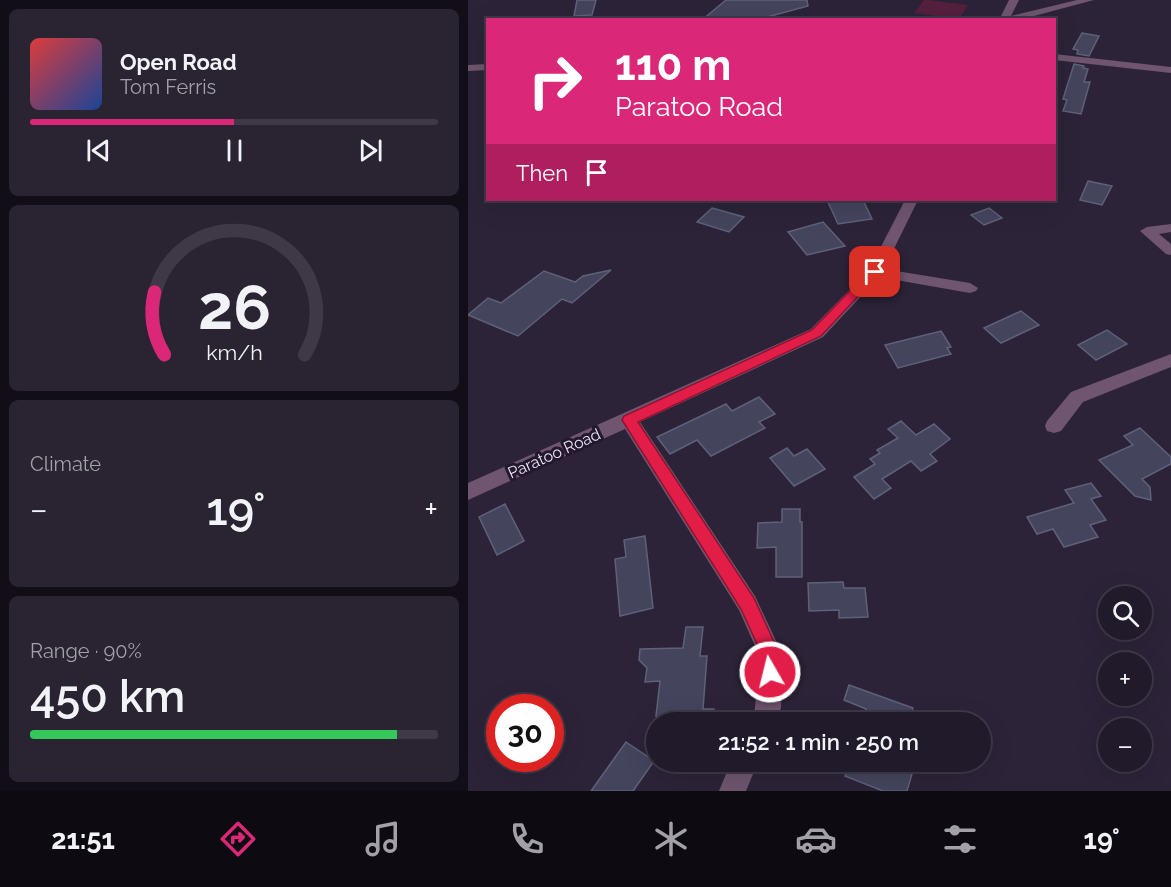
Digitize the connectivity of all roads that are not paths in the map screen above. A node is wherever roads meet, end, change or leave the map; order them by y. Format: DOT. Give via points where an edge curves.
graph roads {
  1 [pos="1014,0"];
  2 [pos="1089,0"];
  3 [pos="1006,18"];
  4 [pos="1013,18"];
  5 [pos="1056,57"];
  6 [pos="486,67"];
  7 [pos="468,68"];
  8 [pos="1171,70"];
  9 [pos="910,201"];
  10 [pos="1171,228"];
  11 [pos="1171,250"];
  12 [pos="875,272"];
  13 [pos="970,288"];
  14 [pos="1171,360"];
  15 [pos="629,420"];
  16 [pos="1054,426"];
  17 [pos="468,492"];
  18 [pos="766,712"];
  19 [pos="741,772"];
  20 [pos="732,791"];
  1 -- 3 [label="street"];
  2 -- 4 [label="street"];
  5 -- 8 [label="street"];
  6 -- 7 [label="street"];
  9 -- 12 [label="street, Paratoo Road"];
  10 -- 11 [label="street" via="1147,231"];
  12 -- 13 [label="street"];
  12 -- 15 [label="street, Paratoo Road" via="817,333"];
  14 -- 16 [label="street" via="1077,397"];
  15 -- 17 [label="street, Paratoo Road"];
  15 -- 18 [label="street" via="747,603 771,655"];
  19 -- 20 [label="street"];
}
